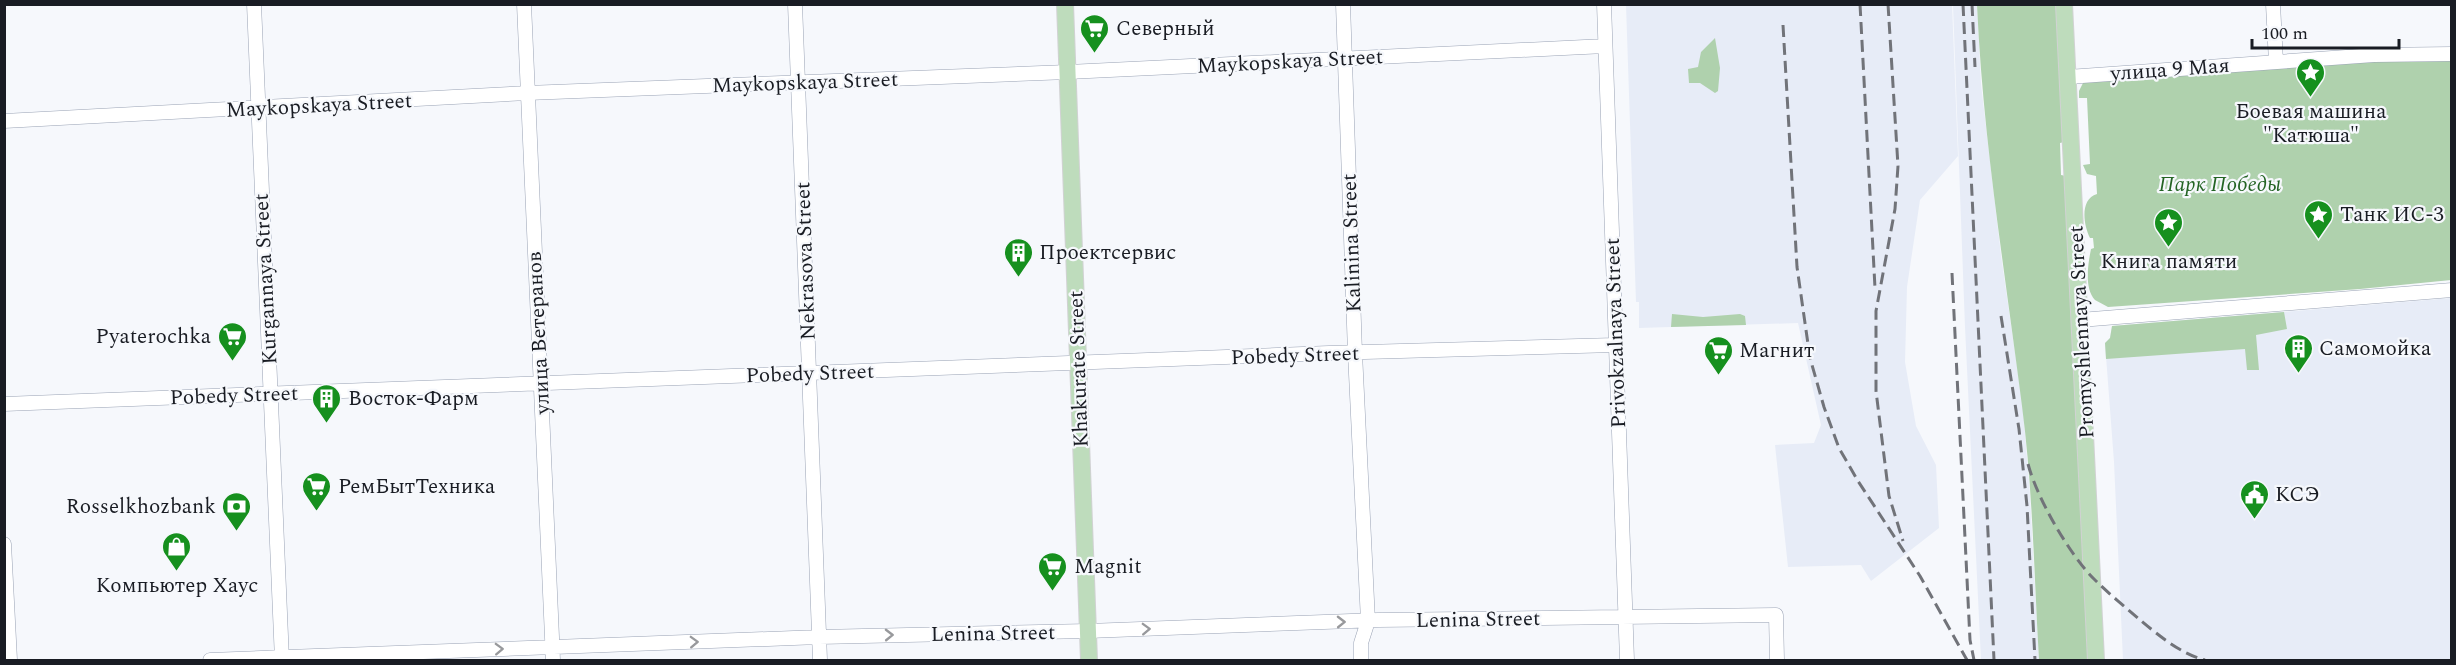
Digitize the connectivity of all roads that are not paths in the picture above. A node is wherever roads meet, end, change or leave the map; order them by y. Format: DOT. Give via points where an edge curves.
graph roads {
  1 [pos="254,4"];
  2 [pos="524,4"];
  3 [pos="795,4"];
  4 [pos="1065,4"];
  5 [pos="1343,4"];
  6 [pos="1604,4"];
  7 [pos="2064,4"];
  8 [pos="2273,4"];
  9 [pos="1605,46"];
  10 [pos="2451,54"];
  11 [pos="1345,59"];
  12 [pos="2276,62"];
  13 [pos="1068,72"];
  14 [pos="2068,77"];
  15 [pos="798,81"];
  16 [pos="527,93"];
  17 [pos="258,109"];
  18 [pos="4,121"];
  19 [pos="2451,290"];
  20 [pos="2080,320"];
  21 [pos="1615,345"];
  22 [pos="1355,353"];
  23 [pos="1077,364"];
  24 [pos="809,372"];
  25 [pos="540,384"];
  26 [pos="270,393"];
  27 [pos="4,404"];
  28 [pos="4,544"];
  29 [pos="1625,616"];
  30 [pos="1368,621"];
  31 [pos="1088,631"];
  32 [pos="819,637"];
  33 [pos="552,654"];
  34 [pos="282,659"];
  35 [pos="10,660"];
  36 [pos="210,660"];
  37 [pos="820,660"];
  38 [pos="1089,660"];
  39 [pos="1361,660"];
  40 [pos="1627,660"];
  41 [pos="1777,660"];
  42 [pos="2096,660"];
  1 -- 17 [label="street, Kurgannaya Street"];
  2 -- 16 [label="street, улица Ветеранов"];
  3 -- 15 [label="street, Nekrasova Street"];
  4 -- 13 [label="main road, Khakurate Street"];
  5 -- 11 [label="street, Kalinina Street"];
  6 -- 9 [label="street, Privokzalnaya Street"];
  7 -- 14 [label="main road, Promyshlennaya Street"];
  8 -- 12 [label="street"];
  9 -- 11 [label="street, Maykopskaya Street"];
  9 -- 21 [label="street, Privokzalnaya Street"];
  10 -- 12 [label="street, улица 9 Мая"];
  11 -- 13 [label="street, Maykopskaya Street"];
  11 -- 22 [label="street, Kalinina Street"];
  12 -- 14 [label="street, улица 9 Мая"];
  13 -- 15 [label="street, Maykopskaya Street"];
  13 -- 23 [label="main road, Khakurate Street"];
  14 -- 20 [label="main road, Promyshlennaya Street"];
  15 -- 16 [label="street, Maykopskaya Street"];
  15 -- 24 [label="street, Nekrasova Street"];
  16 -- 17 [label="street, Maykopskaya Street"];
  16 -- 25 [label="street, улица Ветеранов"];
  17 -- 18 [label="street, Maykopskaya Street"];
  17 -- 26 [label="street, Kurgannaya Street"];
  19 -- 20 [label="street"];
  20 -- 42 [label="main road, Promyshlennaya Street"];
  21 -- 22 [label="street, Pobedy Street"];
  21 -- 29 [label="street, Privokzalnaya Street"];
  22 -- 23 [label="street, Pobedy Street"];
  22 -- 30 [label="street, Kalinina Street"];
  23 -- 24 [label="street, Pobedy Street"];
  23 -- 31 [label="main road, Khakurate Street"];
  24 -- 25 [label="street, Pobedy Street"];
  24 -- 32 [label="street, Nekrasova Street"];
  25 -- 26 [label="street, Pobedy Street"];
  25 -- 33 [label="street, улица Ветеранов"];
  26 -- 27 [label="street, Pobedy Street"];
  26 -- 34 [label="street, Kurgannaya Street"];
  28 -- 35 [label="street"];
  29 -- 30 [label="street, Lenina Street"];
  29 -- 40 [label="street, Privokzalnaya Street"];
  29 -- 41 [label="street, Lenina Street" via="1776,615"];
  31 -- 30 [label="street, Lenina Street, one-way"];
  30 -- 39 [label="street, Kalinina Street" via="1361,643"];
  32 -- 31 [label="street, Lenina Street, one-way"];
  31 -- 38 [label="main road, Khakurate Street"];
  33 -- 32 [label="street, Lenina Street, one-way"];
  32 -- 37 [label="street, Nekrasova Street"];
  34 -- 33 [label="street, Lenina Street, one-way"];
  34 -- 36 [label="street, Lenina Street"];
}
